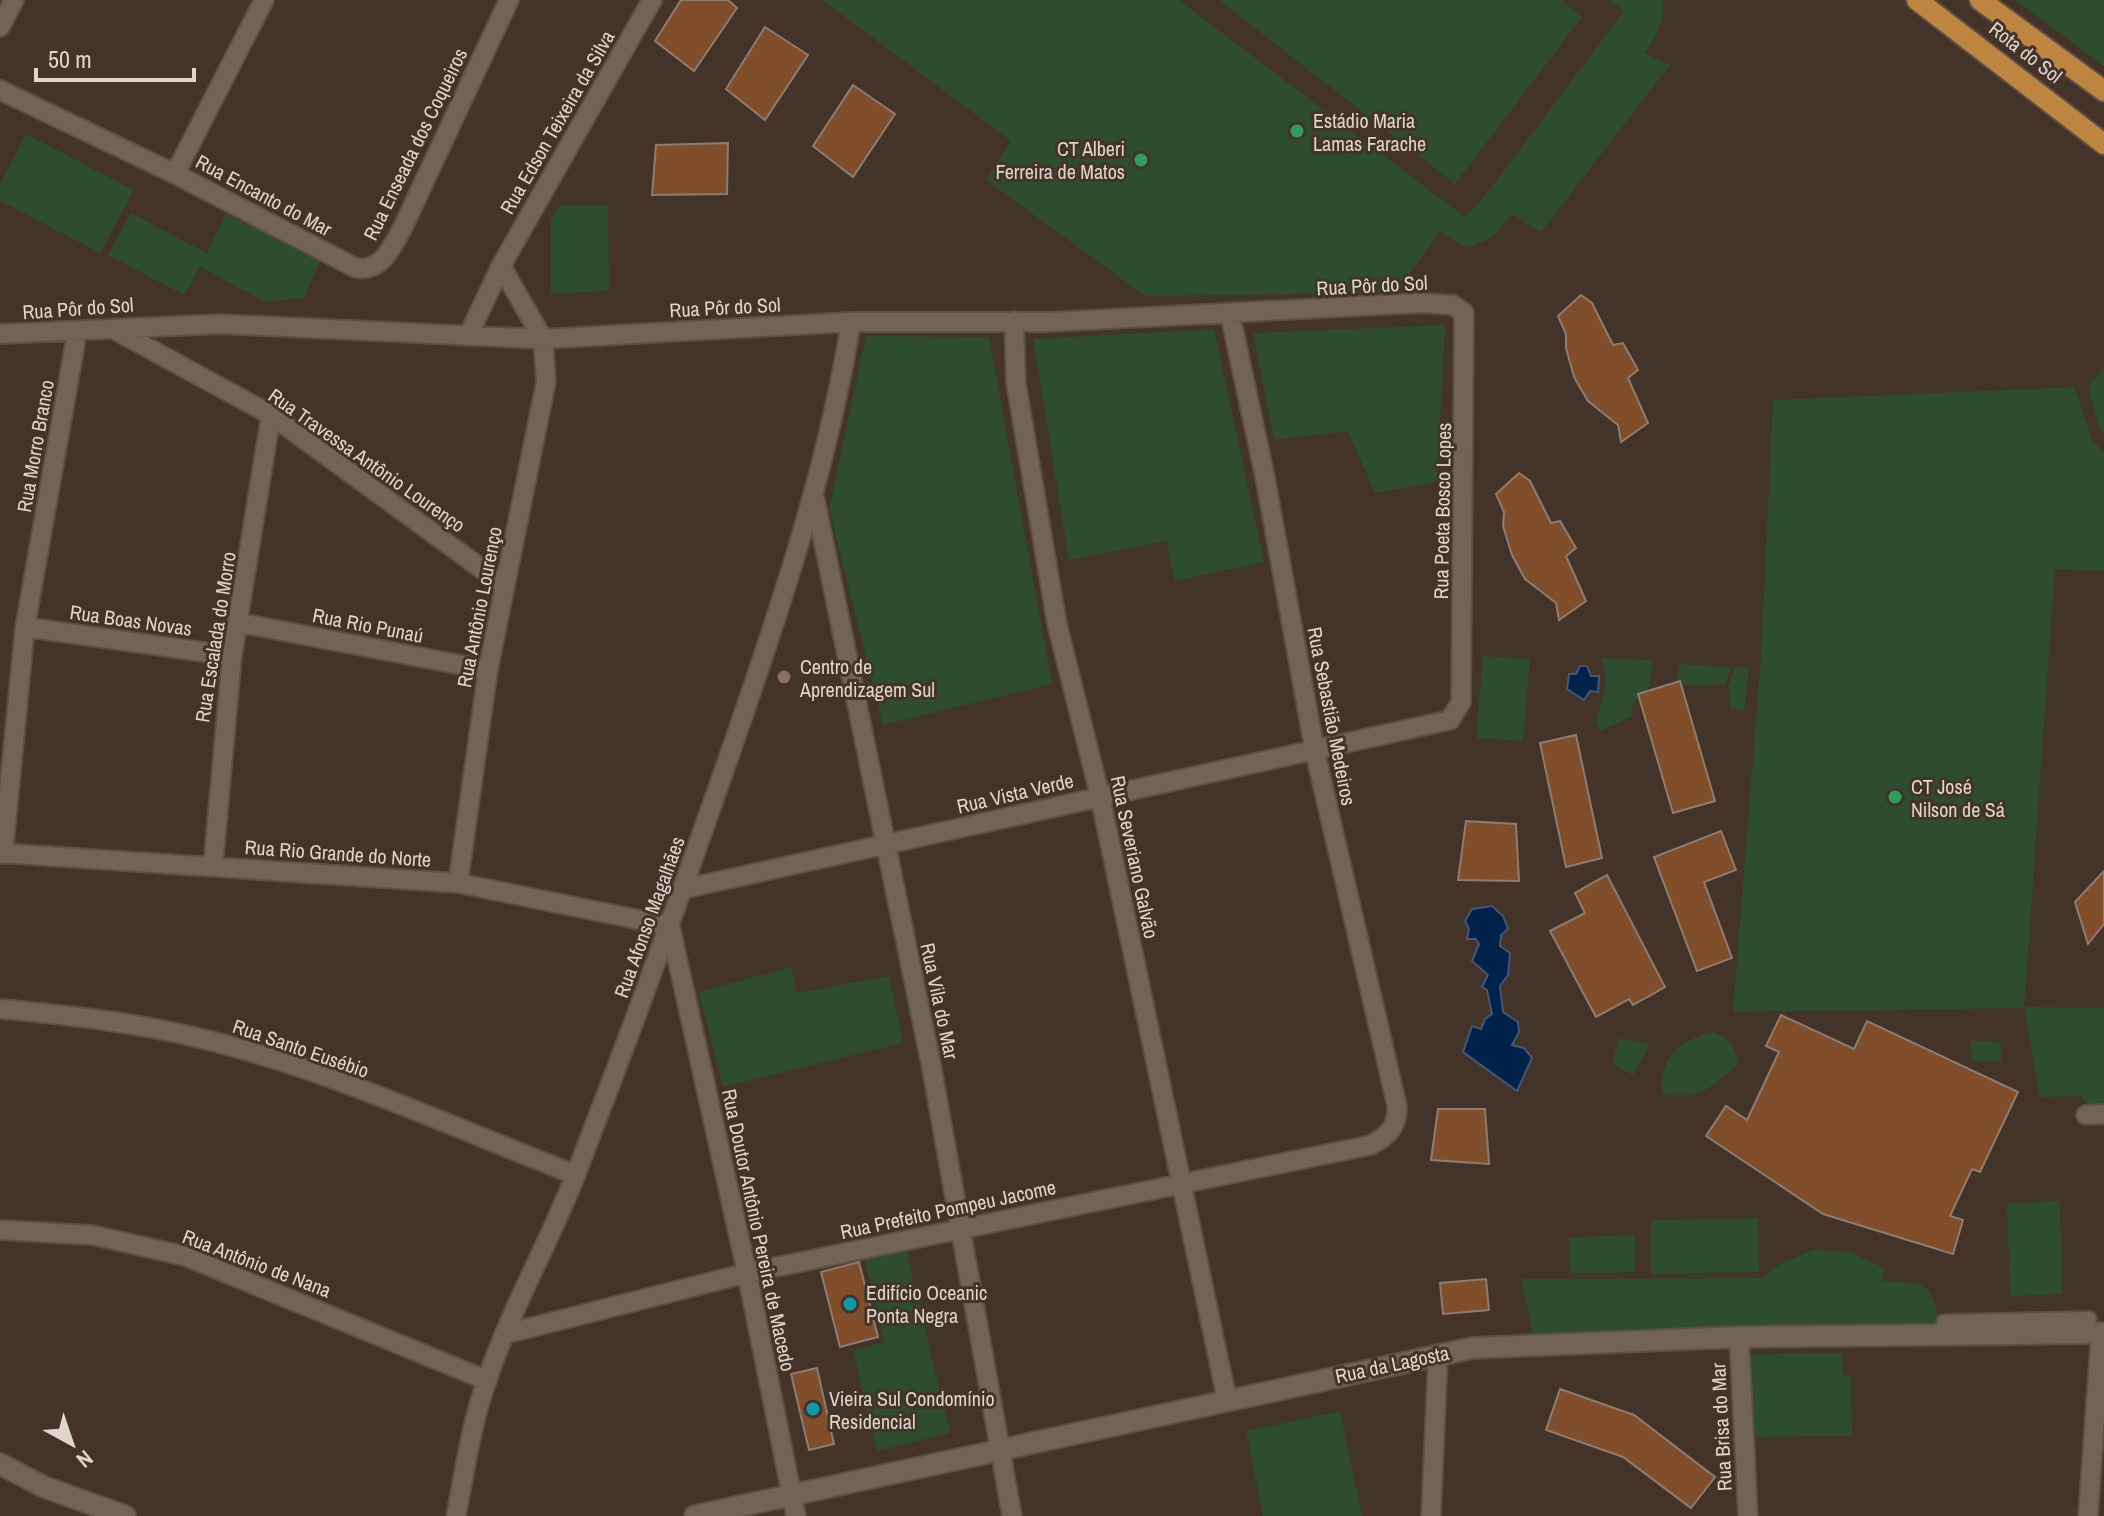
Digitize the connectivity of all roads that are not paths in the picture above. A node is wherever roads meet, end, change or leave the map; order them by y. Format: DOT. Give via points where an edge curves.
graph roads {
  1 [pos="14,0"];
  2 [pos="264,0"];
  3 [pos="509,0"];
  4 [pos="652,0"];
  5 [pos="1917,0"];
  6 [pos="1980,0"];
  7 [pos="0,27"];
  8 [pos="0,90"];
  9 [pos="2104,91"];
  10 [pos="2104,144"];
  11 [pos="175,174"];
  12 [pos="336,258"];
  13 [pos="501,266"];
  14 [pos="1453,305"];
  15 [pos="1230,314"];
  16 [pos="1014,321"];
  17 [pos="851,322"];
  18 [pos="117,331"];
  19 [pos="77,333"];
  20 [pos="0,334"];
  21 [pos="468,336"];
  22 [pos="543,339"];
  23 [pos="271,415"];
  24 [pos="815,498"];
  25 [pos="504,585"];
  26 [pos="240,623"];
  27 [pos="25,627"];
  28 [pos="232,656"];
  29 [pos="488,670"];
  30 [pos="1450,720"];
  31 [pos="1315,752"];
  32 [pos="1100,796"];
  33 [pos="885,844"];
  34 [pos="2,854"];
  35 [pos="213,866"];
  36 [pos="458,883"];
  37 [pos="683,889"];
  38 [pos="670,926"];
  39 [pos="0,1009"];
  40 [pos="1395,1124"];
  41 [pos="576,1175"];
  42 [pos="1182,1183"];
  43 [pos="961,1229"];
  44 [pos="0,1230"];
  45 [pos="747,1273"];
  46 [pos="1944,1322"];
  47 [pos="2098,1329"];
  48 [pos="505,1334"];
  49 [pos="1739,1337"];
  50 [pos="1438,1354"];
  51 [pos="486,1380"];
  52 [pos="1227,1400"];
  53 [pos="1001,1448"];
  54 [pos="0,1464"];
  55 [pos="793,1495"];
  56 [pos="125,1516"];
  57 [pos="456,1516"];
  58 [pos="695,1516"];
  59 [pos="796,1516"];
  60 [pos="1012,1516"];
  61 [pos="1431,1516"];
  62 [pos="1748,1516"];
  63 [pos="2088,1516"];
  1 -- 7 [label="street"];
  2 -- 11 [label="street, Rua Encanto do Mar"];
  3 -- 12 [label="street, Rua Enseada dos Coqueiros" via="389,252 366,269"];
  4 -- 13 [label="street, Rua Edson Teixeira da Silva"];
  5 -- 10 [label="main road, Rota do Sol"];
  6 -- 9 [label="main road, Rota do Sol"];
  8 -- 11 [label="street"];
  11 -- 12 [label="street, Rua Encanto do Mar"];
  13 -- 21 [label="street, Rua Edson Teixeira da Silva"];
  13 -- 22 [label="street"];
  14 -- 15 [label="street, Rua Pôr do Sol"];
  14 -- 30 [label="street, Rua Poeta Bosco Lopes" via="1466,321 1461,702"];
  15 -- 16 [label="street, Rua Pôr do Sol"];
  15 -- 31 [label="street, Rua Sebastião Medeiros"];
  16 -- 17 [label="street, Rua Pôr do Sol"];
  16 -- 32 [label="street, Rua Severiano Galvão" via="1016,383 1035,505 1057,624"];
  17 -- 22 [label="street, Rua Pôr do Sol"];
  17 -- 24 [label="street, Rua Afonso Magalhães"];
  18 -- 19 [label="street, Rua Pôr do Sol"];
  18 -- 21 [label="street, Rua Pôr do Sol" via="220,324"];
  18 -- 23 [label="street, Rua Travessa Antônio Lourenço"];
  19 -- 20 [label="street, Rua Pôr do Sol"];
  19 -- 27 [label="street, Rua Morro Branco"];
  21 -- 22 [label="street, Rua Pôr do Sol"];
  22 -- 25 [label="street, Rua Antônio Lourenço" via="546,382"];
  23 -- 25 [label="street, Rua Travessa Antônio Lourenço"];
  23 -- 26 [label="street, Rua Escalada do Morro"];
  24 -- 33 [label="street, Rua Vila do Mar"];
  24 -- 37 [label="street, Rua Afonso Magalhães"];
  25 -- 29 [label="street, Rua Antônio Lourenço"];
  26 -- 28 [label="street, Rua Escalada do Morro"];
  26 -- 29 [label="street, Rua Rio Punaú"];
  27 -- 28 [label="street, Rua Boas Novas"];
  27 -- 34 [label="street, Rua Morro Branco"];
  28 -- 35 [label="street, Rua Escalada do Morro"];
  29 -- 36 [label="street, Rua Antônio Lourenço"];
  30 -- 31 [label="street, Rua Vista Verde"];
  31 -- 32 [label="street, Rua Vista Verde"];
  31 -- 40 [label="street, Rua Sebastião Medeiros" via="1397,1106"];
  32 -- 33 [label="street, Rua Vista Verde"];
  32 -- 42 [label="street, Rua Severiano Galvão"];
  33 -- 37 [label="street, Rua Vista Verde"];
  33 -- 43 [label="street, Rua Vila do Mar"];
  34 -- 35 [label="street, Rua Rio Grande do Norte"];
  35 -- 36 [label="street, Rua Rio Grande do Norte"];
  36 -- 38 [label="street, Rua Rio Grande do Norte"];
  37 -- 38 [label="street, Rua Afonso Magalhães"];
  38 -- 41 [label="street, Rua Afonso Magalhães"];
  38 -- 45 [label="street, Rua Doutor Antônio Pereira de Macedo"];
  39 -- 41 [label="street, Rua Santo Eusébio" via="103,1019 198,1037 269,1058"];
  40 -- 42 [label="street, Rua Prefeito Pompeu Jacome" via="1371,1145"];
  41 -- 48 [label="street, Rua Afonso Magalhães"];
  42 -- 43 [label="street, Rua Prefeito Pompeu Jacome"];
  42 -- 52 [label="street, Rua Severiano Galvão"];
  43 -- 45 [label="street, Rua Prefeito Pompeu Jacome"];
  43 -- 53 [label="street, Rua Vila do Mar"];
  44 -- 51 [label="street, Rua Antônio de Nana" via="92,1235 185,1256"];
  45 -- 48 [label="street, Rua Prefeito Pompeu Jacome"];
  45 -- 55 [label="street, Rua Doutor Antônio Pereira de Macedo"];
  46 -- 47 [label="street"];
  47 -- 49 [label="street, Rua da Lagosta"];
  47 -- 63 [label="street"];
  48 -- 51 [label="street, Rua Afonso Magalhães"];
  49 -- 50 [label="street, Rua da Lagosta" via="1522,1344"];
  49 -- 62 [label="street, Rua Brisa do Mar"];
  50 -- 52 [label="street, Rua da Lagosta"];
  50 -- 61 [label="street"];
  51 -- 57 [label="street, Rua Afonso Magalhães"];
  52 -- 53 [label="street, Rua da Lagosta"];
  53 -- 55 [label="street, Rua da Lagosta"];
  53 -- 60 [label="street, Rua Vila do Mar"];
  54 -- 56 [label="street" via="44,1487"];
  55 -- 58 [label="street, Rua da Lagosta"];
  55 -- 59 [label="street, Rua Doutor Antônio Pereira de Macedo"];
}
